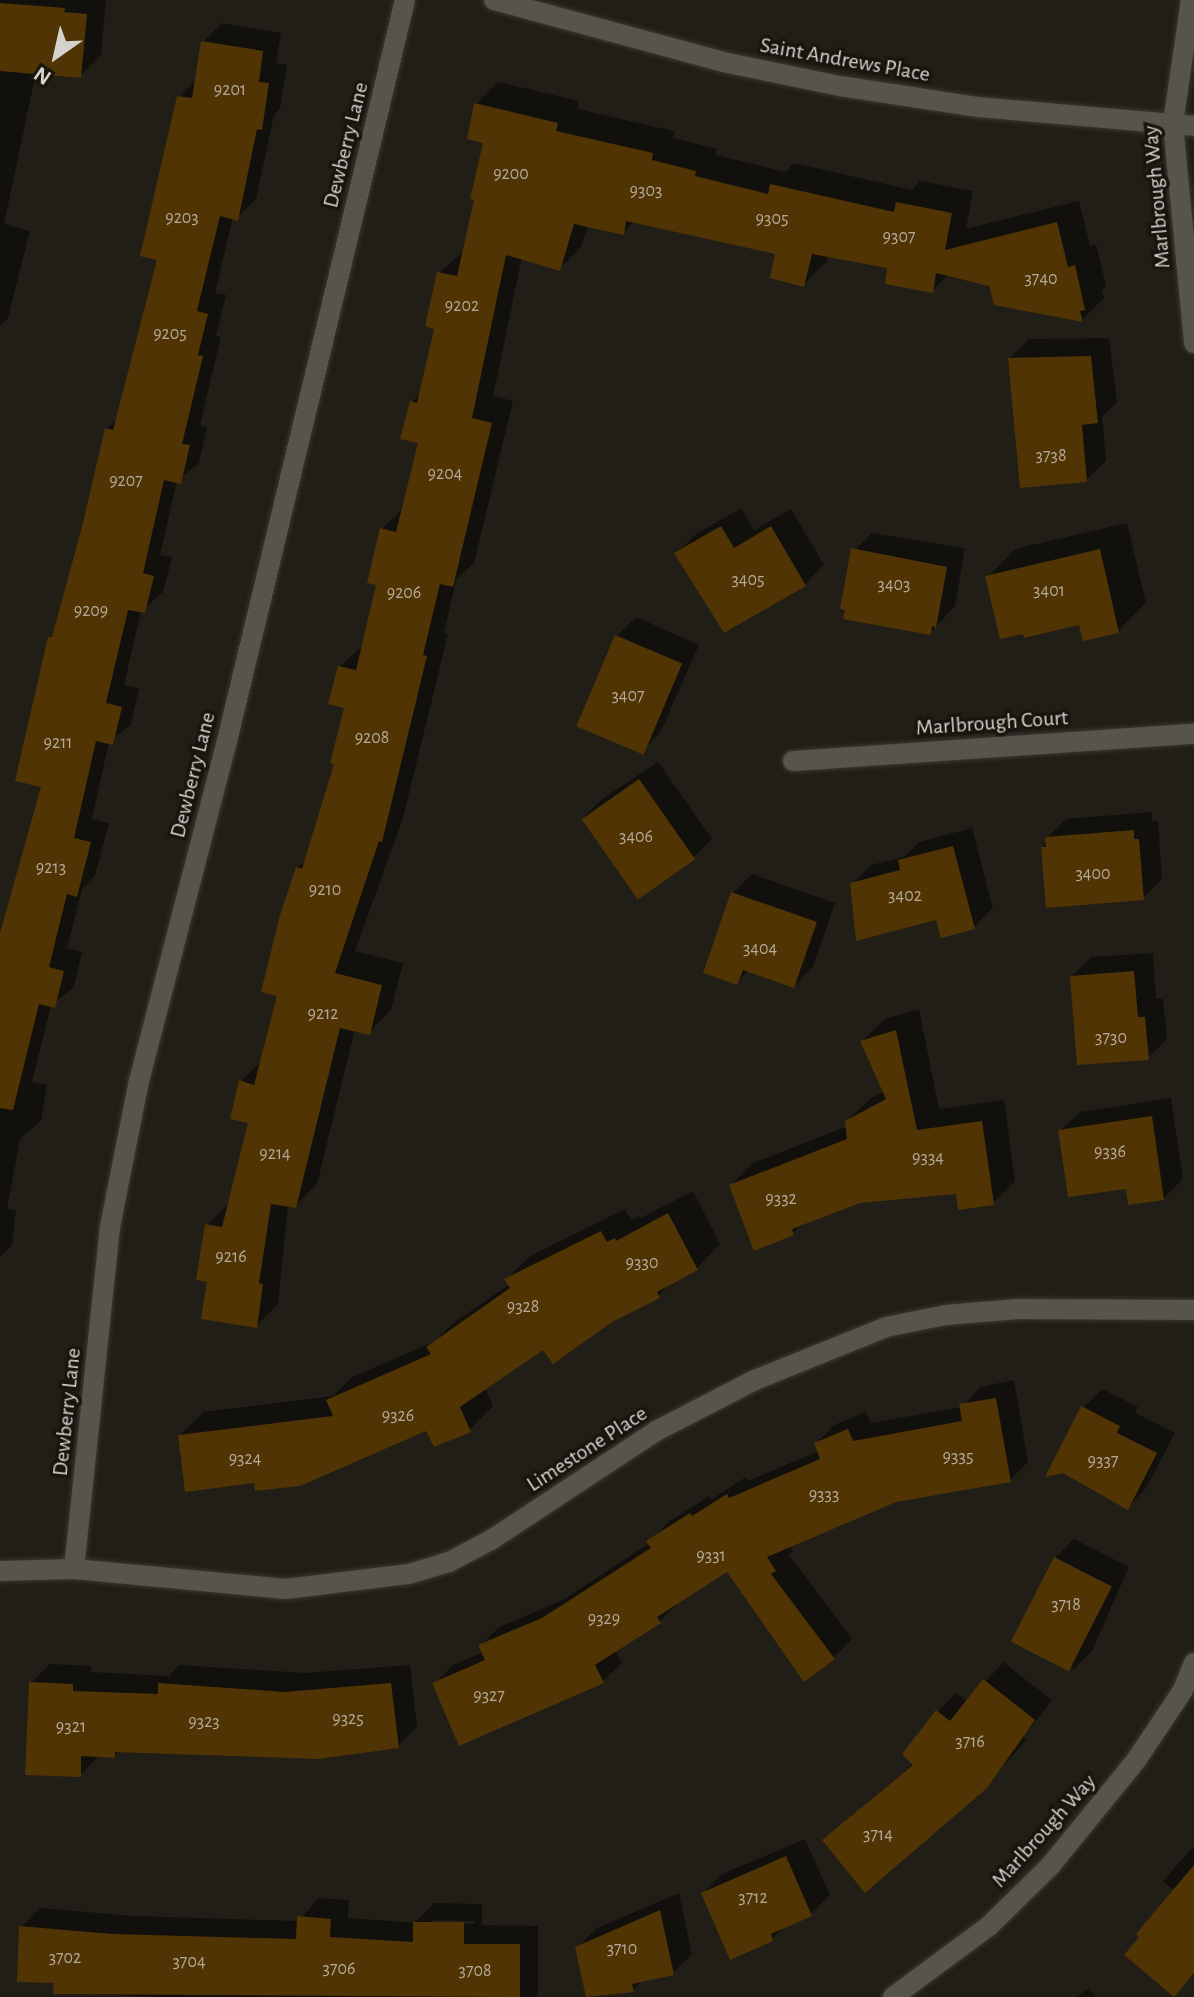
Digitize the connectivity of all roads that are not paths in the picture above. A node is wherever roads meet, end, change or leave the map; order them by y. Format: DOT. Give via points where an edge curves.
graph roads {
  1 [pos="405,0"];
  2 [pos="494,0"];
  3 [pos="1191,0"];
  4 [pos="1173,124"];
  5 [pos="1194,126"];
  6 [pos="1194,343"];
  7 [pos="1194,734"];
  8 [pos="793,761"];
  9 [pos="1194,1310"];
  10 [pos="74,1569"];
  11 [pos="0,1571"];
  12 [pos="1194,1663"];
  13 [pos="893,1997"];
  1 -- 10 [label="street, Dewberry Lane" via="227,741 139,1081 110,1227"];
  2 -- 4 [label="street, Saint Andrews Place" via="723,62 840,86 978,107"];
  3 -- 4 [label="street, Marlbrough Way"];
  4 -- 5 [label="street, Saint Andrews Place"];
  4 -- 6 [label="street, Marlbrough Way"];
  7 -- 8 [label="street, Marlbrough Court"];
  9 -- 10 [label="street, Limestone Place" via="1018,1309 886,1327 755,1380 656,1431 491,1540 449,1562 409,1574 286,1589"];
  10 -- 11 [label="street, Limestone Place"];
  12 -- 13 [label="street, Marlbrough Way" via="1183,1690 1137,1759 1051,1865 989,1926"];
}
